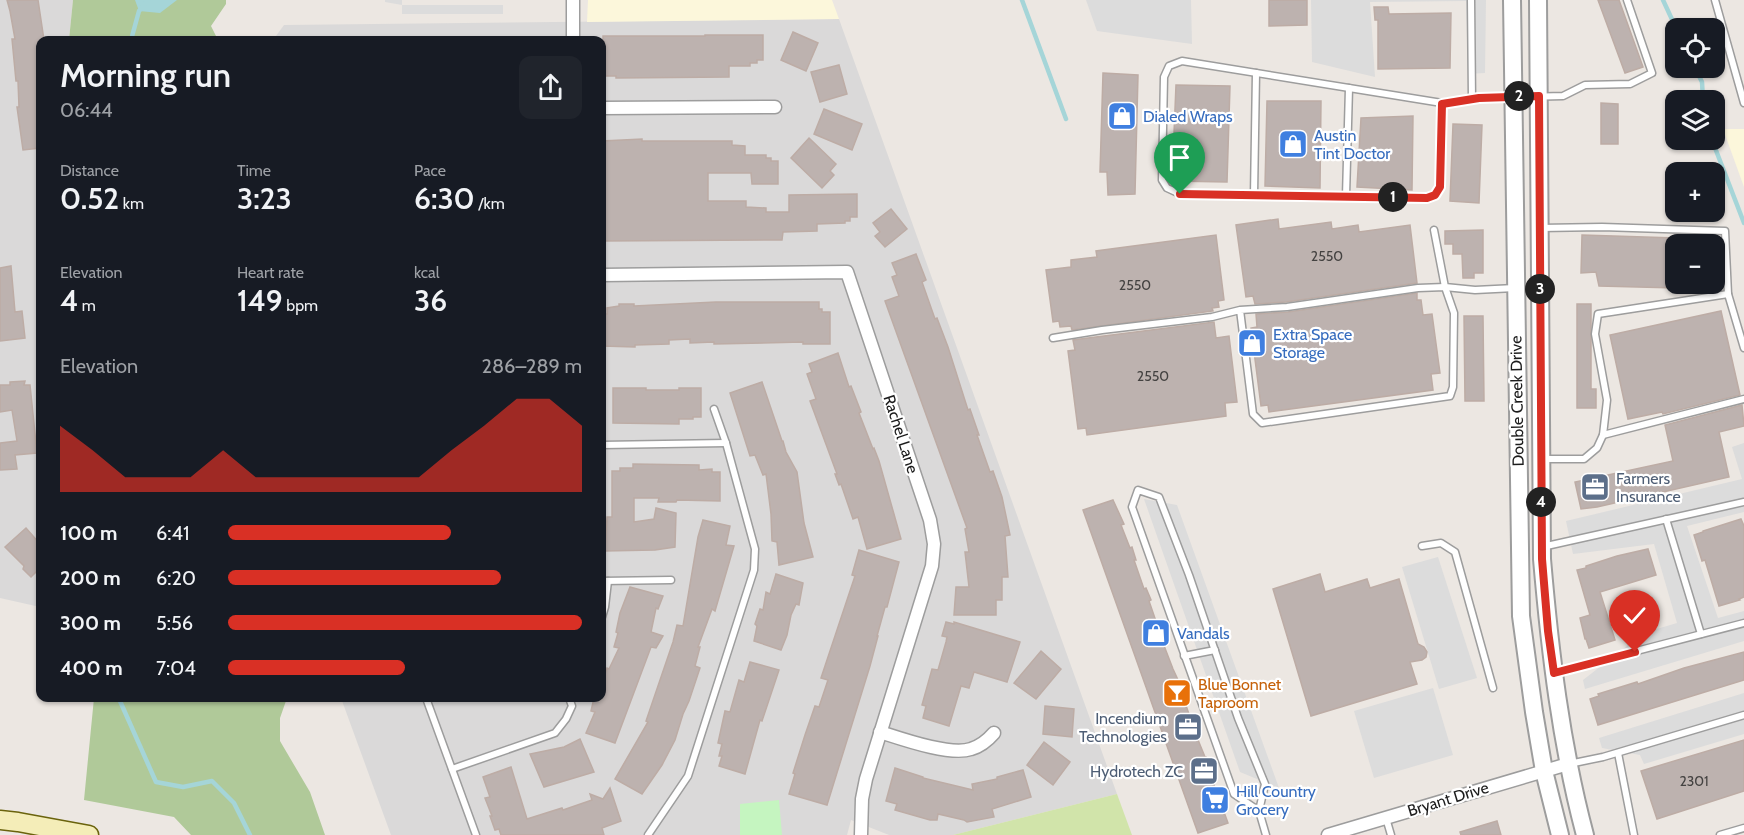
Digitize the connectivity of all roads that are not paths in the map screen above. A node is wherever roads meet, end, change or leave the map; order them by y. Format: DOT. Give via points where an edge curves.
graph roads {
  1 [pos="573,0"];
  2 [pos="1471,0"];
  3 [pos="1512,0"];
  4 [pos="1538,0"];
  5 [pos="1627,0"];
  6 [pos="1714,0"];
  7 [pos="573,36"];
  8 [pos="1256,74"];
  9 [pos="1349,88"];
  10 [pos="1513,96"];
  11 [pos="1539,96"];
  12 [pos="1472,99"];
  13 [pos="1442,104"];
  14 [pos="1744,104"];
  15 [pos="775,107"];
  16 [pos="606,108"];
  17 [pos="1254,195"];
  18 [pos="1346,196"];
  19 [pos="1540,228"];
  20 [pos="1434,230"];
  21 [pos="606,275"];
  22 [pos="1445,287"];
  23 [pos="1516,288"];
  24 [pos="1728,294"];
  25 [pos="1240,310"];
  26 [pos="1053,338"];
  27 [pos="1744,348"];
  28 [pos="1744,399"];
  29 [pos="714,409"];
  30 [pos="1603,435"];
  31 [pos="726,443"];
  32 [pos="606,445"];
  33 [pos="1541,459"];
  34 [pos="1744,502"];
  35 [pos="1666,519"];
  36 [pos="1422,546"];
  37 [pos="1542,547"];
  38 [pos="671,580"];
  39 [pos="606,581"];
  40 [pos="1744,623"];
  41 [pos="1701,634"];
  42 [pos="1215,650"];
  43 [pos="1184,656"];
  44 [pos="1554,673"];
  45 [pos="1493,688"];
  46 [pos="427,702"];
  47 [pos="570,702"];
  48 [pos="573,702"];
  49 [pos="572,706"];
  50 [pos="1744,715"];
  51 [pos="880,732"];
  52 [pos="994,733"];
  53 [pos="1618,753"];
  54 [pos="1569,764"];
  55 [pos="452,769"];
  56 [pos="1544,771"];
  57 [pos="1259,810"];
  58 [pos="1386,818"];
  59 [pos="0,820"];
  60 [pos="1744,828"];
  61 [pos="89,835"];
  62 [pos="476,835"];
  63 [pos="648,835"];
  64 [pos="861,835"];
  65 [pos="1266,835"];
  66 [pos="1328,835"];
  67 [pos="1391,835"];
  68 [pos="1560,835"];
  69 [pos="1585,835"];
  70 [pos="1634,835"];
  71 [pos="1720,835"];
  1 -- 7 [label="street"];
  2 -- 12 [label="lane"];
  3 -- 10 [label="street, Double Creek Drive"];
  4 -- 11 [label="street, Double Creek Drive"];
  5 -- 11 [label="lane" via="1652,73 1630,84 1585,85 1563,96"];
  6 -- 14 [label="lane"];
  8 -- 9 [label="lane"];
  8 -- 17 [label="lane"];
  8 -- 17 [label="lane" via="1182,62 1169,66 1164,77 1162,180 1167,188 1180,194"];
  9 -- 13 [label="lane"];
  9 -- 18 [label="lane"];
  10 -- 11 [label="lane"];
  10 -- 12 [label="lane"];
  10 -- 23 [label="street, Double Creek Drive"];
  11 -- 19 [label="street, Double Creek Drive"];
  12 -- 13 [label="lane"];
  13 -- 18 [label="lane" via="1440,187 1435,195"];
  15 -- 16 [label="street"];
  17 -- 18 [label="lane"];
  19 -- 24 [label="lane" via="1725,231"];
  19 -- 33 [label="street, Double Creek Drive"];
  20 -- 22 [label="lane"];
  21 -- 51 [label="street, Rachel Lane" via="848,272 930,520 934,544 932,566"];
  22 -- 23 [label="lane"];
  22 -- 25 [label="lane"];
  22 -- 25 [label="lane" via="1454,313 1450,396 1262,423 1253,414"];
  23 -- 56 [label="street, Double Creek Drive" via="1521,616"];
  24 -- 27 [label="lane"];
  24 -- 30 [label="lane" via="1598,314 1595,334 1607,400"];
  25 -- 26 [label="lane"];
  28 -- 30 [label="lane"];
  29 -- 31 [label="lane"];
  30 -- 33 [label="lane" via="1597,448 1584,459"];
  31 -- 32 [label="lane"];
  31 -- 63 [label="lane" via="755,549 754,570 688,776"];
  33 -- 37 [label="street, Double Creek Drive"];
  34 -- 35 [label="lane"];
  35 -- 37 [label="lane"];
  35 -- 41 [label="lane"];
  36 -- 45 [label="lane" via="1441,543 1455,552"];
  37 -- 44 [label="street, Double Creek Drive"];
  38 -- 39 [label="lane"];
  40 -- 41 [label="lane"];
  41 -- 44 [label="lane"];
  42 -- 43 [label="lane"];
  42 -- 43 [label="lane" via="1159,497 1138,490 1132,507"];
  42 -- 57 [label="lane" via="1265,784"];
  43 -- 57 [label="lane" via="1234,794"];
  44 -- 54 [label="street, Double Creek Drive"];
  46 -- 55 [label="lane"];
  47 -- 49 [label="lane"];
  48 -- 49 [label="lane"];
  49 -- 55 [label="lane" via="555,733"];
  50 -- 53 [label="lane"];
  51 -- 52 [label="street" via="952,750 970,750"];
  51 -- 64 [label="street, Rachel Lane" via="862,799"];
  53 -- 54 [label="lane"];
  53 -- 70 [label="lane"];
  54 -- 56 [label="street, Bryant Drive"];
  54 -- 69 [label="street, Double Creek Drive"];
  55 -- 62 [label="lane"];
  56 -- 58 [label="street, Bryant Drive"];
  56 -- 68 [label="street, Double Creek Drive"];
  57 -- 65 [label="lane"];
  58 -- 66 [label="street, Bryant Drive"];
  58 -- 67 [label="lane"];
  59 -- 61 [label="main road"];
  60 -- 71 [label="lane"];
}
